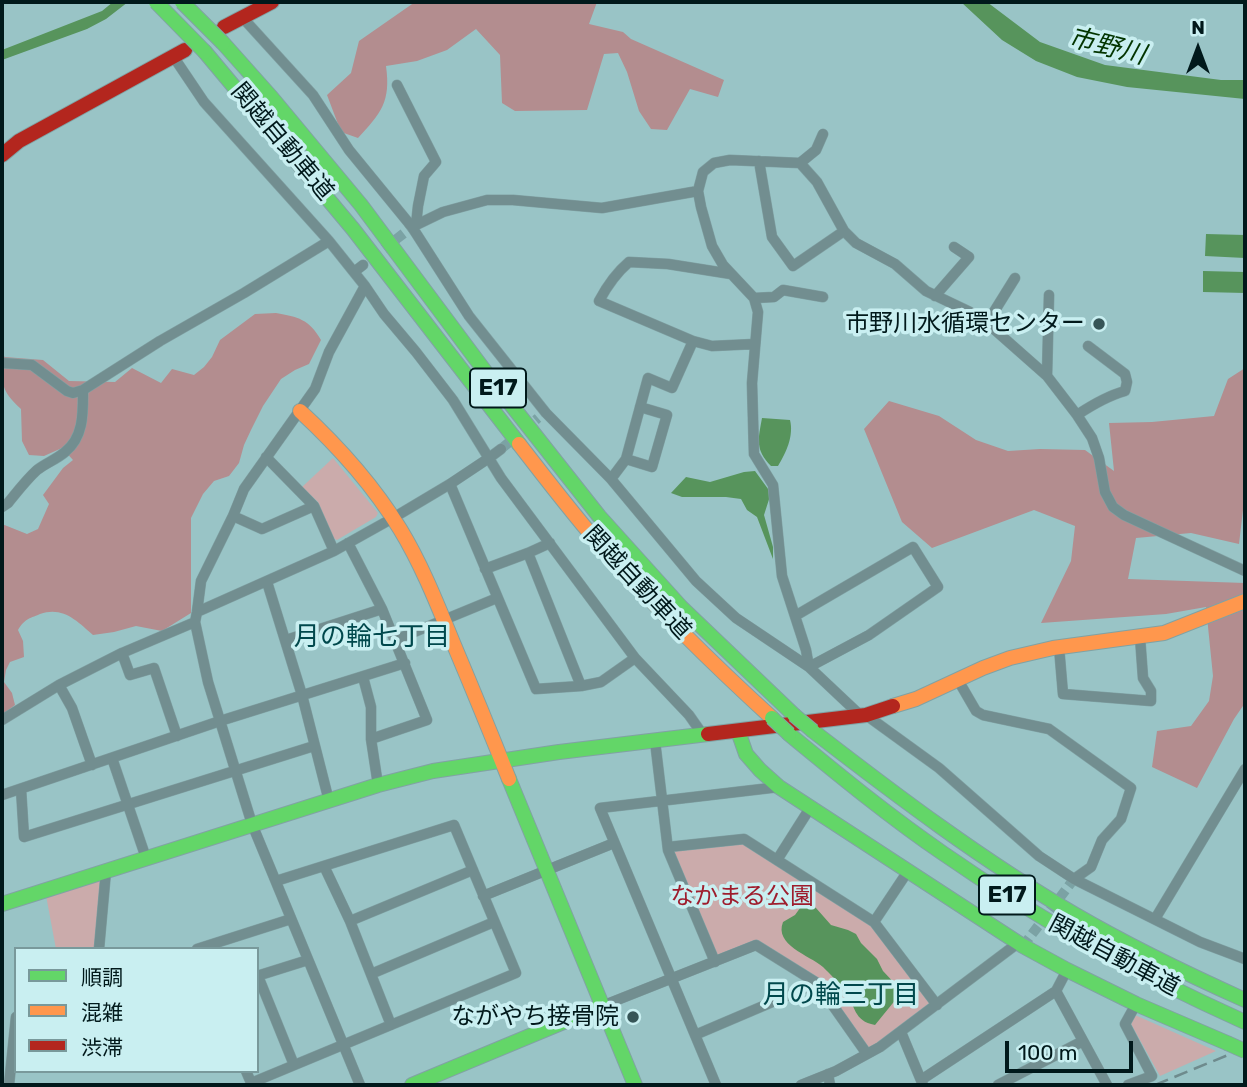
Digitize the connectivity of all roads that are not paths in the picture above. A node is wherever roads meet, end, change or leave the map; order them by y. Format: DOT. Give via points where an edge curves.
graph roads {
  1 [pos="156,2"];
  2 [pos="182,2"];
  3 [pos="272,2"];
  4 [pos="242,17"];
  5 [pos="224,27"];
  6 [pos="179,53"];
  7 [pos="397,86"];
  8 [pos="823,134"];
  9 [pos="2,155"];
  10 [pos="759,161"];
  11 [pos="800,163"];
  12 [pos="698,191"];
  13 [pos="414,226"];
  14 [pos="845,231"];
  15 [pos="329,241"];
  16 [pos="954,247"];
  17 [pos="363,265"];
  18 [pos="354,272"];
  19 [pos="732,274"];
  20 [pos="1015,278"];
  21 [pos="365,286"];
  22 [pos="1049,295"];
  23 [pos="935,296"];
  24 [pos="823,297"];
  25 [pos="754,298"];
  26 [pos="987,323"];
  27 [pos="693,341"];
  28 [pos="755,344"];
  29 [pos="1088,346"];
  30 [pos="2,363"];
  31 [pos="1047,376"];
  32 [pos="83,390"];
  33 [pos="640,407"];
  34 [pos="300,411"];
  35 [pos="1077,415"];
  36 [pos="501,449"];
  37 [pos="266,457"];
  38 [pos="489,458"];
  39 [pos="626,459"];
  40 [pos="611,479"];
  41 [pos="450,484"];
  42 [pos="314,506"];
  43 [pos="2,507"];
  44 [pos="233,516"];
  45 [pos="393,518"];
  46 [pos="348,543"];
  47 [pos="550,543"];
  48 [pos="334,551"];
  49 [pos="528,554"];
  50 [pos="485,569"];
  51 [pos="1245,571"];
  52 [pos="267,582"];
  53 [pos="497,598"];
  54 [pos="1245,601"];
  55 [pos="382,609"];
  56 [pos="795,616"];
  57 [pos="196,617"];
  58 [pos="443,620"];
  59 [pos="1140,637"];
  60 [pos="286,640"];
  61 [pos="395,640"];
  62 [pos="1059,647"];
  63 [pos="122,653"];
  64 [pos="635,658"];
  65 [pos="405,663"];
  66 [pos="809,667"];
  67 [pos="363,677"];
  68 [pos="958,680"];
  69 [pos="60,685"];
  70 [pos="581,686"];
  71 [pos="302,695"];
  72 [pos="863,715"];
  73 [pos="2,720"];
  74 [pos="220,721"];
  75 [pos="738,731"];
  76 [pos="703,735"];
  77 [pos="177,736"];
  78 [pos="371,739"];
  79 [pos="655,741"];
  80 [pos="314,746"];
  81 [pos="112,758"];
  82 [pos="501,760"];
  83 [pos="92,765"];
  84 [pos="1245,769"];
  85 [pos="235,770"];
  86 [pos="378,785"];
  87 [pos="779,787"];
  88 [pos="21,789"];
  89 [pos="2,795"];
  90 [pos="329,801"];
  91 [pos="662,801"];
  92 [pos="128,805"];
  93 [pos="810,808"];
  94 [pos="252,824"];
  95 [pos="614,843"];
  96 [pos="668,847"];
  97 [pos="146,858"];
  98 [pos="777,860"];
  99 [pos="324,866"];
  100 [pos="472,870"];
  101 [pos="106,871"];
  102 [pos="545,871"];
  103 [pos="908,871"];
  104 [pos="1074,879"];
  105 [pos="276,881"];
  106 [pos="483,896"];
  107 [pos="2,904"];
  108 [pos="291,919"];
  109 [pos="1155,919"];
  110 [pos="350,921"];
  111 [pos="494,922"];
  112 [pos="874,922"];
  113 [pos="1018,943"];
  114 [pos="99,947"];
  115 [pos="203,947"];
  116 [pos="1245,959"];
  117 [pos="309,960"];
  118 [pos="715,962"];
  119 [pos="1067,970"];
  120 [pos="371,974"];
  121 [pos="259,976"];
  122 [pos="259,978"];
  123 [pos="671,979"];
  124 [pos="817,983"];
  125 [pos="1056,991"];
  126 [pos="1245,1000"];
  127 [pos="1136,1003"];
  128 [pos="937,1005"];
  129 [pos="602,1006"];
  130 [pos="1245,1022"];
  131 [pos="391,1025"];
  132 [pos="901,1032"];
  133 [pos="695,1035"];
  134 [pos="1083,1041"];
  135 [pos="344,1045"];
  136 [pos="1245,1051"];
  137 [pos="14,1052"];
  138 [pos="867,1054"];
  139 [pos="294,1065"];
  140 [pos="829,1080"];
  141 [pos="922,1083"];
  142 [pos="251,1084"];
  143 [pos="9,1085"];
  144 [pos="360,1085"];
  145 [pos="412,1085"];
  146 [pos="635,1085"];
  147 [pos="716,1085"];
  148 [pos="801,1085"];
  149 [pos="998,1085"];
  150 [pos="1107,1085"];
  151 [pos="1128,1085"];
  1 -- 130 [label="main road, 関越自動車道 / E17, bridge" via="302,165 584,526 715,667 858,791 965,868 1092,947"];
  2 -- 126 [label="main road, 関越自動車道 / E17, bridge" via="272,98 361,205 599,516 681,607 794,715 967,846 1039,892 1162,961"];
  3 -- 4 [label="main road"];
  4 -- 5 [label="main road"];
  4 -- 13 [label="street" via="313,95 349,150"];
  6 -- 9 [label="main road" via="19,141"];
  6 -- 15 [label="street" via="204,102"];
  7 -- 13 [label="street" via="436,162 424,176"];
  8 -- 11 [label="street" via="816,150"];
  10 -- 11 [label="street"];
  10 -- 12 [label="street" via="714,163 703,172"];
  10 -- 14 [label="street" via="772,237 793,266"];
  11 -- 14 [label="street" via="817,182"];
  12 -- 13 [label="street" via="601,208 487,200"];
  12 -- 19 [label="street" via="712,246"];
  13 -- 40 [label="street" via="469,316 542,416"];
  14 -- 23 [label="street"];
  15 -- 18 [label="street"];
  15 -- 32 [label="street"];
  16 -- 23 [label="street" via="968,257"];
  17 -- 18 [label="street"];
  18 -- 21 [label="street"];
  19 -- 25 [label="street"];
  19 -- 27 [label="street" via="629,262 606,287 599,301"];
  20 -- 26 [label="street"];
  21 -- 34 [label="street"];
  21 -- 38 [label="street" via="453,400"];
  22 -- 31 [label="street"];
  23 -- 26 [label="street"];
  24 -- 25 [label="street" via="783,290 774,297"];
  25 -- 28 [label="street" via="758,312"];
  26 -- 31 [label="street"];
  27 -- 28 [label="street" via="712,346"];
  27 -- 33 [label="street" via="672,388 648,378"];
  28 -- 56 [label="street" via="754,454 773,485 782,576"];
  29 -- 35 [label="street" via="1125,374 1127,382 1125,391"];
  30 -- 32 [label="street" via="32,365 67,391"];
  31 -- 35 [label="street"];
  32 -- 43 [label="street" via="76,441 40,468"];
  33 -- 39 [label="street"];
  33 -- 39 [label="street" via="667,415 652,467"];
  34 -- 37 [label="street"];
  34 -- 45 [label="main road" via="344,455"];
  35 -- 51 [label="street" via="1092,438 1113,507"];
  36 -- 38 [label="street"];
  37 -- 42 [label="street"];
  37 -- 44 [label="street" via="244,489"];
  38 -- 41 [label="street"];
  38 -- 47 [label="street"];
  39 -- 40 [label="street"];
  40 -- 66 [label="street" via="696,581 736,618"];
  41 -- 45 [label="street"];
  41 -- 50 [label="street"];
  42 -- 44 [label="street" via="262,529"];
  42 -- 48 [label="street"];
  44 -- 57 [label="street" via="201,581"];
  45 -- 46 [label="street"];
  45 -- 58 [label="main road"];
  46 -- 48 [label="street"];
  46 -- 55 [label="street"];
  47 -- 49 [label="street"];
  47 -- 64 [label="street"];
  48 -- 52 [label="street"];
  49 -- 50 [label="street"];
  49 -- 70 [label="street"];
  50 -- 53 [label="street"];
  52 -- 57 [label="street"];
  52 -- 60 [label="street"];
  53 -- 58 [label="street"];
  53 -- 70 [label="street" via="536,689"];
  54 -- 59 [label="main road" via="1164,633"];
  55 -- 60 [label="street"];
  55 -- 61 [label="street"];
  56 -- 66 [label="street"];
  56 -- 66 [label="street" via="913,547 938,587 869,635"];
  57 -- 63 [label="street"];
  57 -- 74 [label="street"];
  58 -- 61 [label="street"];
  58 -- 82 [label="main road"];
  59 -- 62 [label="main road"];
  59 -- 62 [label="street" via="1143,678 1151,701 1063,694"];
  60 -- 71 [label="street"];
  61 -- 65 [label="street"];
  62 -- 68 [label="main road" via="1010,658"];
  63 -- 69 [label="street"];
  63 -- 77 [label="street" via="130,675 154,668"];
  64 -- 70 [label="street" via="601,682"];
  64 -- 76 [label="street"];
  65 -- 67 [label="street"];
  65 -- 78 [label="street" via="427,720"];
  66 -- 72 [label="street"];
  67 -- 71 [label="street"];
  67 -- 78 [label="street" via="371,707"];
  68 -- 72 [label="main road"];
  68 -- 104 [label="street" via="983,716 1049,729 1131,788 1121,819 1102,840 1091,867"];
  69 -- 73 [label="street"];
  69 -- 83 [label="street"];
  71 -- 74 [label="street"];
  71 -- 80 [label="street"];
  72 -- 75 [label="main road"];
  72 -- 104 [label="street" via="939,768 1039,856"];
  74 -- 77 [label="street"];
  74 -- 85 [label="street"];
  75 -- 76 [label="main road"];
  75 -- 87 [label="main road" via="746,754"];
  76 -- 79 [label="main road"];
  77 -- 81 [label="street"];
  78 -- 86 [label="street"];
  79 -- 82 [label="main road"];
  79 -- 91 [label="street"];
  80 -- 85 [label="street"];
  80 -- 90 [label="street"];
  81 -- 83 [label="street"];
  81 -- 92 [label="street"];
  82 -- 86 [label="main road"];
  82 -- 102 [label="main road"];
  83 -- 88 [label="street"];
  84 -- 109 [label="street"];
  85 -- 92 [label="street"];
  85 -- 94 [label="street"];
  86 -- 90 [label="main road"];
  87 -- 91 [label="street"];
  87 -- 93 [label="main road"];
  88 -- 89 [label="street"];
  88 -- 92 [label="street" via="24,837"];
  90 -- 94 [label="main road"];
  91 -- 95 [label="street" via="600,808"];
  91 -- 96 [label="street"];
  92 -- 97 [label="street"];
  93 -- 98 [label="street"];
  93 -- 103 [label="main road"];
  94 -- 97 [label="main road"];
  94 -- 105 [label="street"];
  95 -- 102 [label="street"];
  95 -- 123 [label="street"];
  96 -- 98 [label="street" via="744,838"];
  96 -- 118 [label="street"];
  97 -- 101 [label="main road"];
  98 -- 112 [label="street"];
  99 -- 100 [label="street" via="454,825"];
  99 -- 105 [label="street"];
  99 -- 110 [label="street"];
  100 -- 106 [label="street"];
  100 -- 110 [label="street"];
  101 -- 107 [label="main road"];
  101 -- 114 [label="street"];
  102 -- 106 [label="street"];
  102 -- 129 [label="main road"];
  103 -- 112 [label="street"];
  103 -- 113 [label="main road"];
  104 -- 109 [label="street"];
  105 -- 108 [label="street"];
  106 -- 111 [label="street"];
  108 -- 115 [label="street"];
  108 -- 117 [label="street"];
  109 -- 116 [label="street"];
  110 -- 120 [label="street"];
  111 -- 120 [label="street"];
  111 -- 131 [label="street" via="516,973"];
  112 -- 128 [label="street"];
  113 -- 119 [label="main road"];
  113 -- 128 [label="street"];
  117 -- 121 [label="street"];
  117 -- 135 [label="street"];
  118 -- 123 [label="street"];
  118 -- 124 [label="street" via="756,946"];
  119 -- 125 [label="street"];
  119 -- 127 [label="main road"];
  120 -- 131 [label="street"];
  122 -- 139 [label="street"];
  123 -- 129 [label="street"];
  123 -- 133 [label="street"];
  124 -- 133 [label="street"];
  124 -- 138 [label="street"];
  125 -- 134 [label="street"];
  125 -- 141 [label="street"];
  127 -- 136 [label="main road, bridge"];
  127 -- 151 [label="street" via="1125,1024 1152,1076"];
  128 -- 132 [label="street"];
  129 -- 145 [label="main road"];
  129 -- 146 [label="main road"];
  131 -- 135 [label="street"];
  132 -- 138 [label="street"];
  132 -- 141 [label="street"];
  133 -- 147 [label="street"];
  134 -- 149 [label="street"];
  134 -- 150 [label="street"];
  135 -- 139 [label="street"];
  135 -- 144 [label="street"];
  137 -- 143 [label="street"];
  138 -- 140 [label="street"];
  139 -- 142 [label="street"];
  140 -- 148 [label="street"];
}
